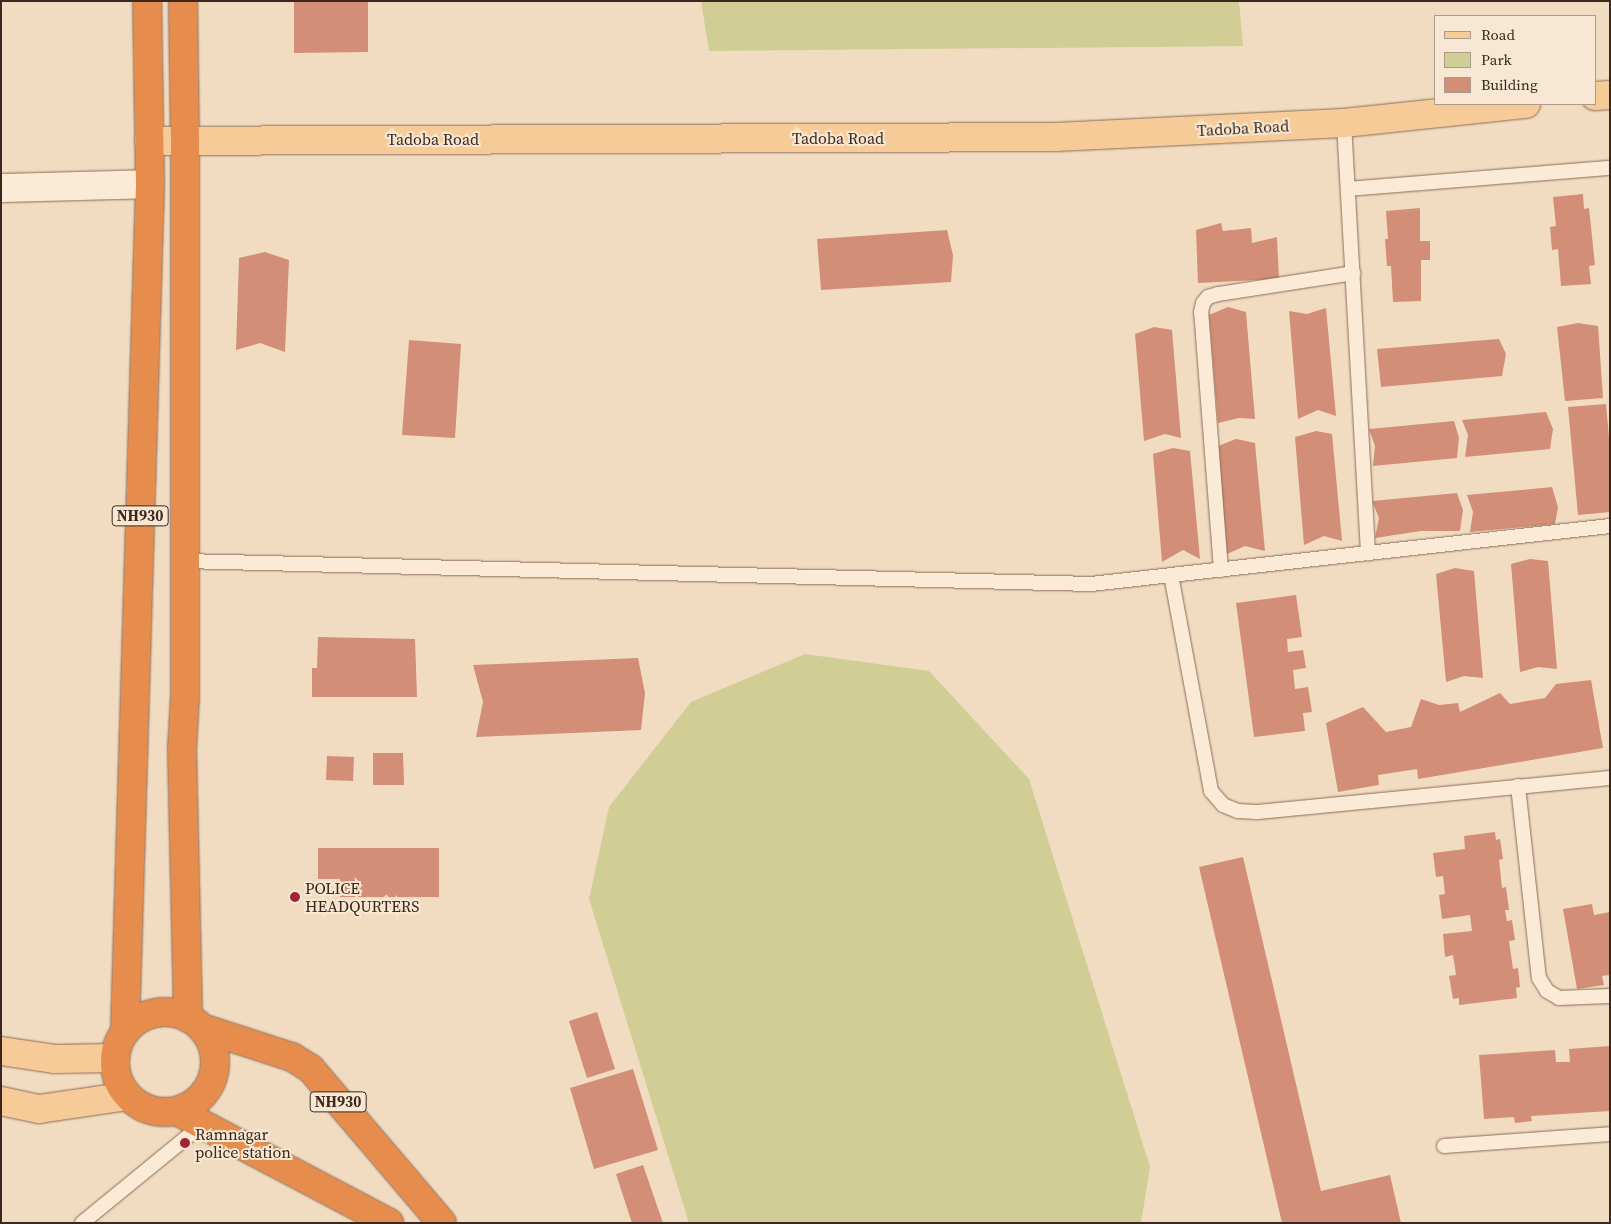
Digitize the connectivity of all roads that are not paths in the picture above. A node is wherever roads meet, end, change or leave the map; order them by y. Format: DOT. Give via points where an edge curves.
graph roads {
  1 [pos="147,1"];
  2 [pos="183,1"];
  3 [pos="1610,95"];
  4 [pos="1596,96"];
  5 [pos="1516,105"];
  6 [pos="1344,123"];
  7 [pos="185,140"];
  8 [pos="149,141"];
  9 [pos="1610,168"];
  10 [pos="150,184"];
  11 [pos="1,188"];
  12 [pos="1348,189"];
  13 [pos="1353,273"];
  14 [pos="1610,526"];
  15 [pos="1368,553"];
  16 [pos="184,561"];
  17 [pos="1222,570"];
  18 [pos="1172,575"];
  19 [pos="1610,778"];
  20 [pos="1518,786"];
  21 [pos="1610,996"];
  22 [pos="195,1023"];
  23 [pos="125,1031"];
  24 [pos="1,1051"];
  25 [pos="115,1058"];
  26 [pos="128,1096"];
  27 [pos="1,1101"];
  28 [pos="177,1111"];
  29 [pos="203,1124"];
  30 [pos="1610,1134"];
  31 [pos="1444,1146"];
  32 [pos="82,1223"];
  33 [pos="389,1223"];
  34 [pos="442,1223"];
  1 -- 8 [label="highway, NH930"];
  2 -- 7 [label="highway, NH930"];
  3 -- 4 [label="main road"];
  5 -- 6 [label="main road, Tadoba Road"];
  6 -- 7 [label="main road, Tadoba Road" via="1056,137"];
  6 -- 12 [label="lane"];
  7 -- 8 [label="main road, Tadoba Road"];
  7 -- 16 [label="highway, NH930"];
  8 -- 10 [label="highway, NH930"];
  9 -- 12 [label="lane"];
  10 -- 11 [label="street"];
  10 -- 23 [label="highway, NH930"];
  12 -- 13 [label="lane"];
  13 -- 15 [label="lane"];
  13 -- 17 [label="lane" via="1218,294 1208,297 1203,303 1201,312"];
  14 -- 15 [label="lane"];
  15 -- 17 [label="lane"];
  16 -- 18 [label="lane" via="1091,584"];
  16 -- 22 [label="highway, NH930" via="182,748"];
  17 -- 18 [label="lane"];
  18 -- 20 [label="lane" via="1211,791 1222,805 1238,811 1257,812"];
  19 -- 20 [label="lane"];
  20 -- 21 [label="lane" via="1539,978 1546,991 1559,998"];
  22 -- 23 [label="highway, NH930" via="168,1011 152,1013"];
  22 -- 28 [label="highway, NH930" via="209,1036 215,1053 215,1070 210,1086 199,1100"];
  22 -- 34 [label="highway, NH930" via="292,1057 311,1069"];
  23 -- 25 [label="highway, NH930" via="117,1045"];
  24 -- 25 [label="main road" via="56,1059"];
  25 -- 26 [label="highway, NH930" via="117,1077"];
  26 -- 27 [label="main road" via="40,1109"];
  26 -- 28 [label="highway, NH930" via="136,1104 152,1111"];
  28 -- 29 [label="highway, NH930"];
  29 -- 32 [label="lane"];
  29 -- 33 [label="highway, NH930"];
  30 -- 31 [label="lane"];
}
